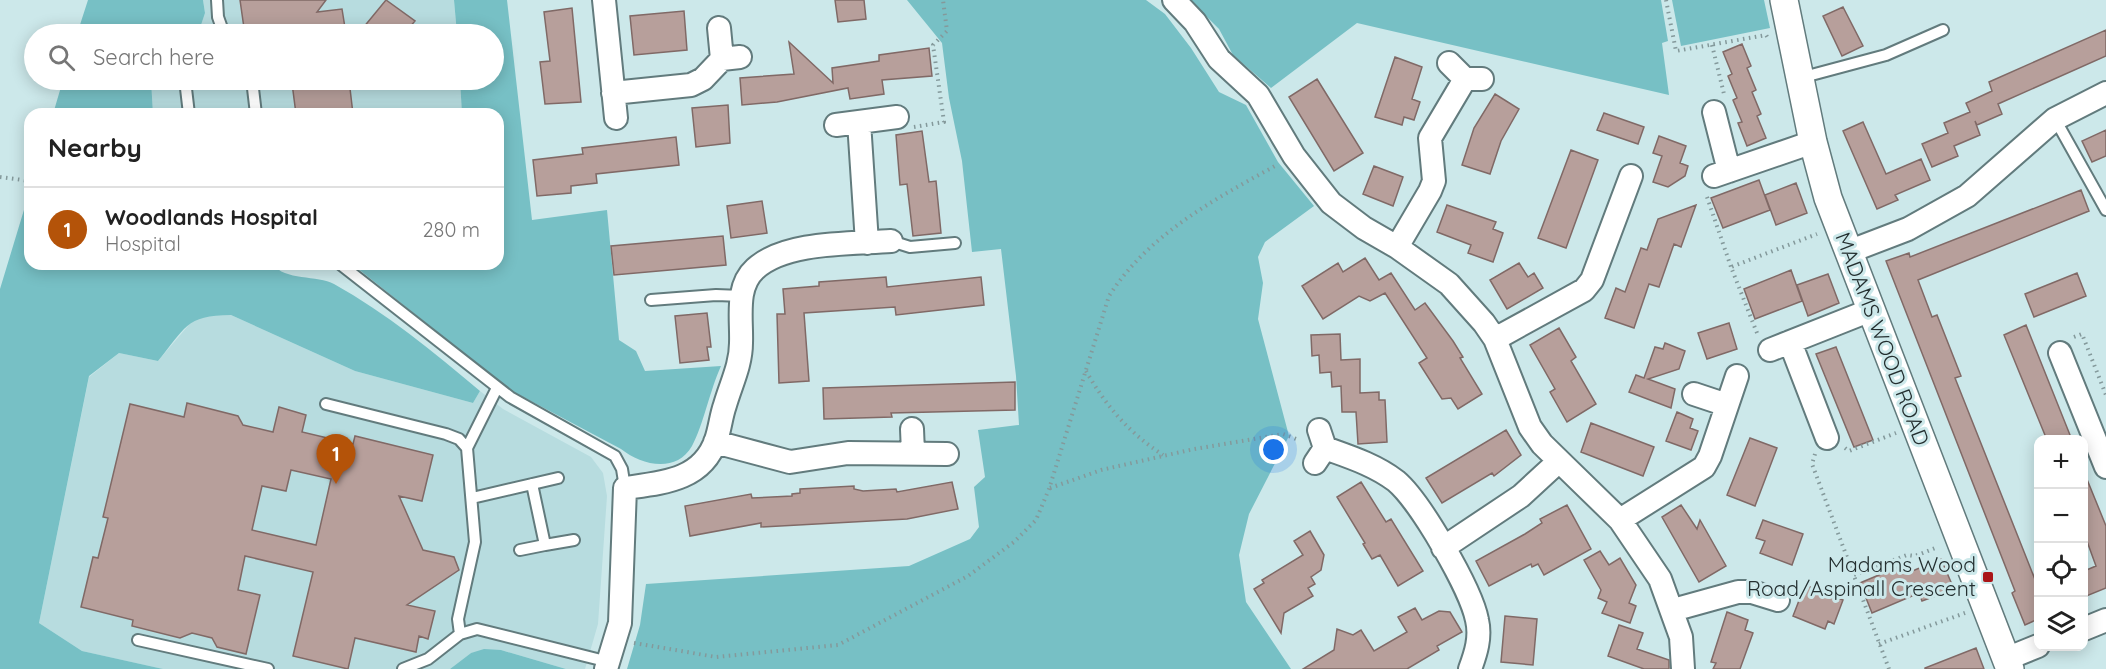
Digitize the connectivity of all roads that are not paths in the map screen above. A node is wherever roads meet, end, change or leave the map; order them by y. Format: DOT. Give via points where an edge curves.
graph roads {
  1 [pos="217,0"];
  2 [pos="604,0"];
  3 [pos="1174,0"];
  4 [pos="1784,0"];
  5 [pos="220,24"];
  6 [pos="719,28"];
  7 [pos="1943,30"];
  8 [pos="1465,74"];
  9 [pos="1800,78"];
  10 [pos="186,90"];
  11 [pos="253,90"];
  12 [pos="613,93"];
  13 [pos="2106,93"];
  14 [pos="188,108"];
  15 [pos="255,108"];
  16 [pos="1714,111"];
  17 [pos="897,117"];
  18 [pos="616,118"];
  19 [pos="2055,119"];
  20 [pos="859,122"];
  21 [pos="836,125"];
  22 [pos="1813,142"];
  23 [pos="1631,176"];
  24 [pos="2106,210"];
  25 [pos="891,241"];
  26 [pos="867,243"];
  27 [pos="955,243"];
  28 [pos="1397,247"];
  29 [pos="1848,252"];
  30 [pos="348,270"];
  31 [pos="742,296"];
  32 [pos="651,300"];
  33 [pos="1871,310"];
  34 [pos="1495,339"];
  35 [pos="2060,353"];
  36 [pos="1737,376"];
  37 [pos="497,388"];
  38 [pos="1694,394"];
  39 [pos="326,404"];
  40 [pos="1727,405"];
  41 [pos="912,429"];
  42 [pos="2099,429"];
  43 [pos="1827,438"];
  44 [pos="716,442"];
  45 [pos="1320,447"];
  46 [pos="467,448"];
  47 [pos="913,453"];
  48 [pos="947,453"];
  49 [pos="1559,460"];
  50 [pos="2106,467"];
  51 [pos="558,478"];
  52 [pos="532,484"];
  53 [pos="625,488"];
  54 [pos="472,498"];
  55 [pos="1620,520"];
  56 [pos="574,540"];
  57 [pos="544,545"];
  58 [pos="1443,548"];
  59 [pos="520,550"];
  60 [pos="1778,600"];
  61 [pos="1673,610"];
  62 [pos="2106,620"];
  63 [pos="2088,627"];
  64 [pos="460,634"];
  65 [pos="138,640"];
  66 [pos="2034,648"];
  67 [pos="2008,664"];
  68 [pos="607,665"];
  69 [pos="268,669"];
  70 [pos="403,669"];
  71 [pos="1470,669"];
  72 [pos="1683,669"];
  1 -- 5 [label="lane"];
  2 -- 12 [label="street"];
  3 -- 28 [label="street" via="1195,22 1219,59 1258,95 1294,156 1331,203"];
  4 -- 9 [label="street, MADAMS WOOD ROAD"];
  6 -- 12 [label="street" via="731,58 703,79 691,85"];
  7 -- 9 [label="lane" via="1880,57"];
  8 -- 28 [label="street" via="1430,138 1434,170 1430,191"];
  9 -- 22 [label="street, MADAMS WOOD ROAD"];
  10 -- 14 [label="lane"];
  11 -- 15 [label="lane"];
  12 -- 18 [label="street"];
  13 -- 19 [label="street"];
  16 -- 22 [label="street" via="1721,174"];
  17 -- 20 [label="street"];
  19 -- 24 [label="lane"];
  19 -- 29 [label="street" via="1967,196 1908,229"];
  20 -- 21 [label="street"];
  20 -- 26 [label="street"];
  22 -- 29 [label="street, MADAMS WOOD ROAD"];
  23 -- 34 [label="street" via="1628,214 1584,290"];
  25 -- 26 [label="street"];
  25 -- 27 [label="lane" via="910,247"];
  26 -- 31 [label="street" via="785,252 755,268"];
  28 -- 34 [label="street" via="1449,284"];
  29 -- 33 [label="street, MADAMS WOOD ROAD"];
  30 -- 37 [label="lane"];
  31 -- 32 [label="lane"];
  31 -- 44 [label="street" via="740,356"];
  33 -- 43 [label="street" via="1780,346"];
  33 -- 67 [label="street, MADAMS WOOD ROAD"];
  34 -- 49 [label="street" via="1530,427"];
  35 -- 42 [label="street"];
  36 -- 40 [label="street"];
  37 -- 46 [label="lane"];
  37 -- 53 [label="lane" via="615,456"];
  38 -- 40 [label="street"];
  39 -- 46 [label="lane" via="446,434 459,439"];
  40 -- 55 [label="street" via="1704,467"];
  41 -- 47 [label="street"];
  42 -- 50 [label="street"];
  44 -- 47 [label="street" via="790,462 848,453"];
  44 -- 53 [label="street" via="694,471 663,482"];
  45 -- 58 [label="street" via="1366,463 1399,483"];
  46 -- 54 [label="lane"];
  47 -- 48 [label="street"];
  49 -- 55 [label="street"];
  49 -- 58 [label="street" via="1521,496"];
  51 -- 52 [label="lane"];
  52 -- 54 [label="lane"];
  52 -- 57 [label="lane"];
  53 -- 68 [label="street" via="620,623"];
  54 -- 64 [label="lane" via="475,542 458,619"];
  55 -- 61 [label="street" via="1660,579"];
  56 -- 57 [label="lane"];
  57 -- 59 [label="lane"];
  58 -- 71 [label="street" via="1478,621 1479,637"];
  60 -- 61 [label="street" via="1752,582"];
  61 -- 72 [label="street" via="1681,637"];
  62 -- 63 [label="street"];
  64 -- 68 [label="lane" via="477,629"];
  64 -- 70 [label="lane" via="428,659"];
  65 -- 69 [label="lane"];
  66 -- 67 [label="street"];
}
